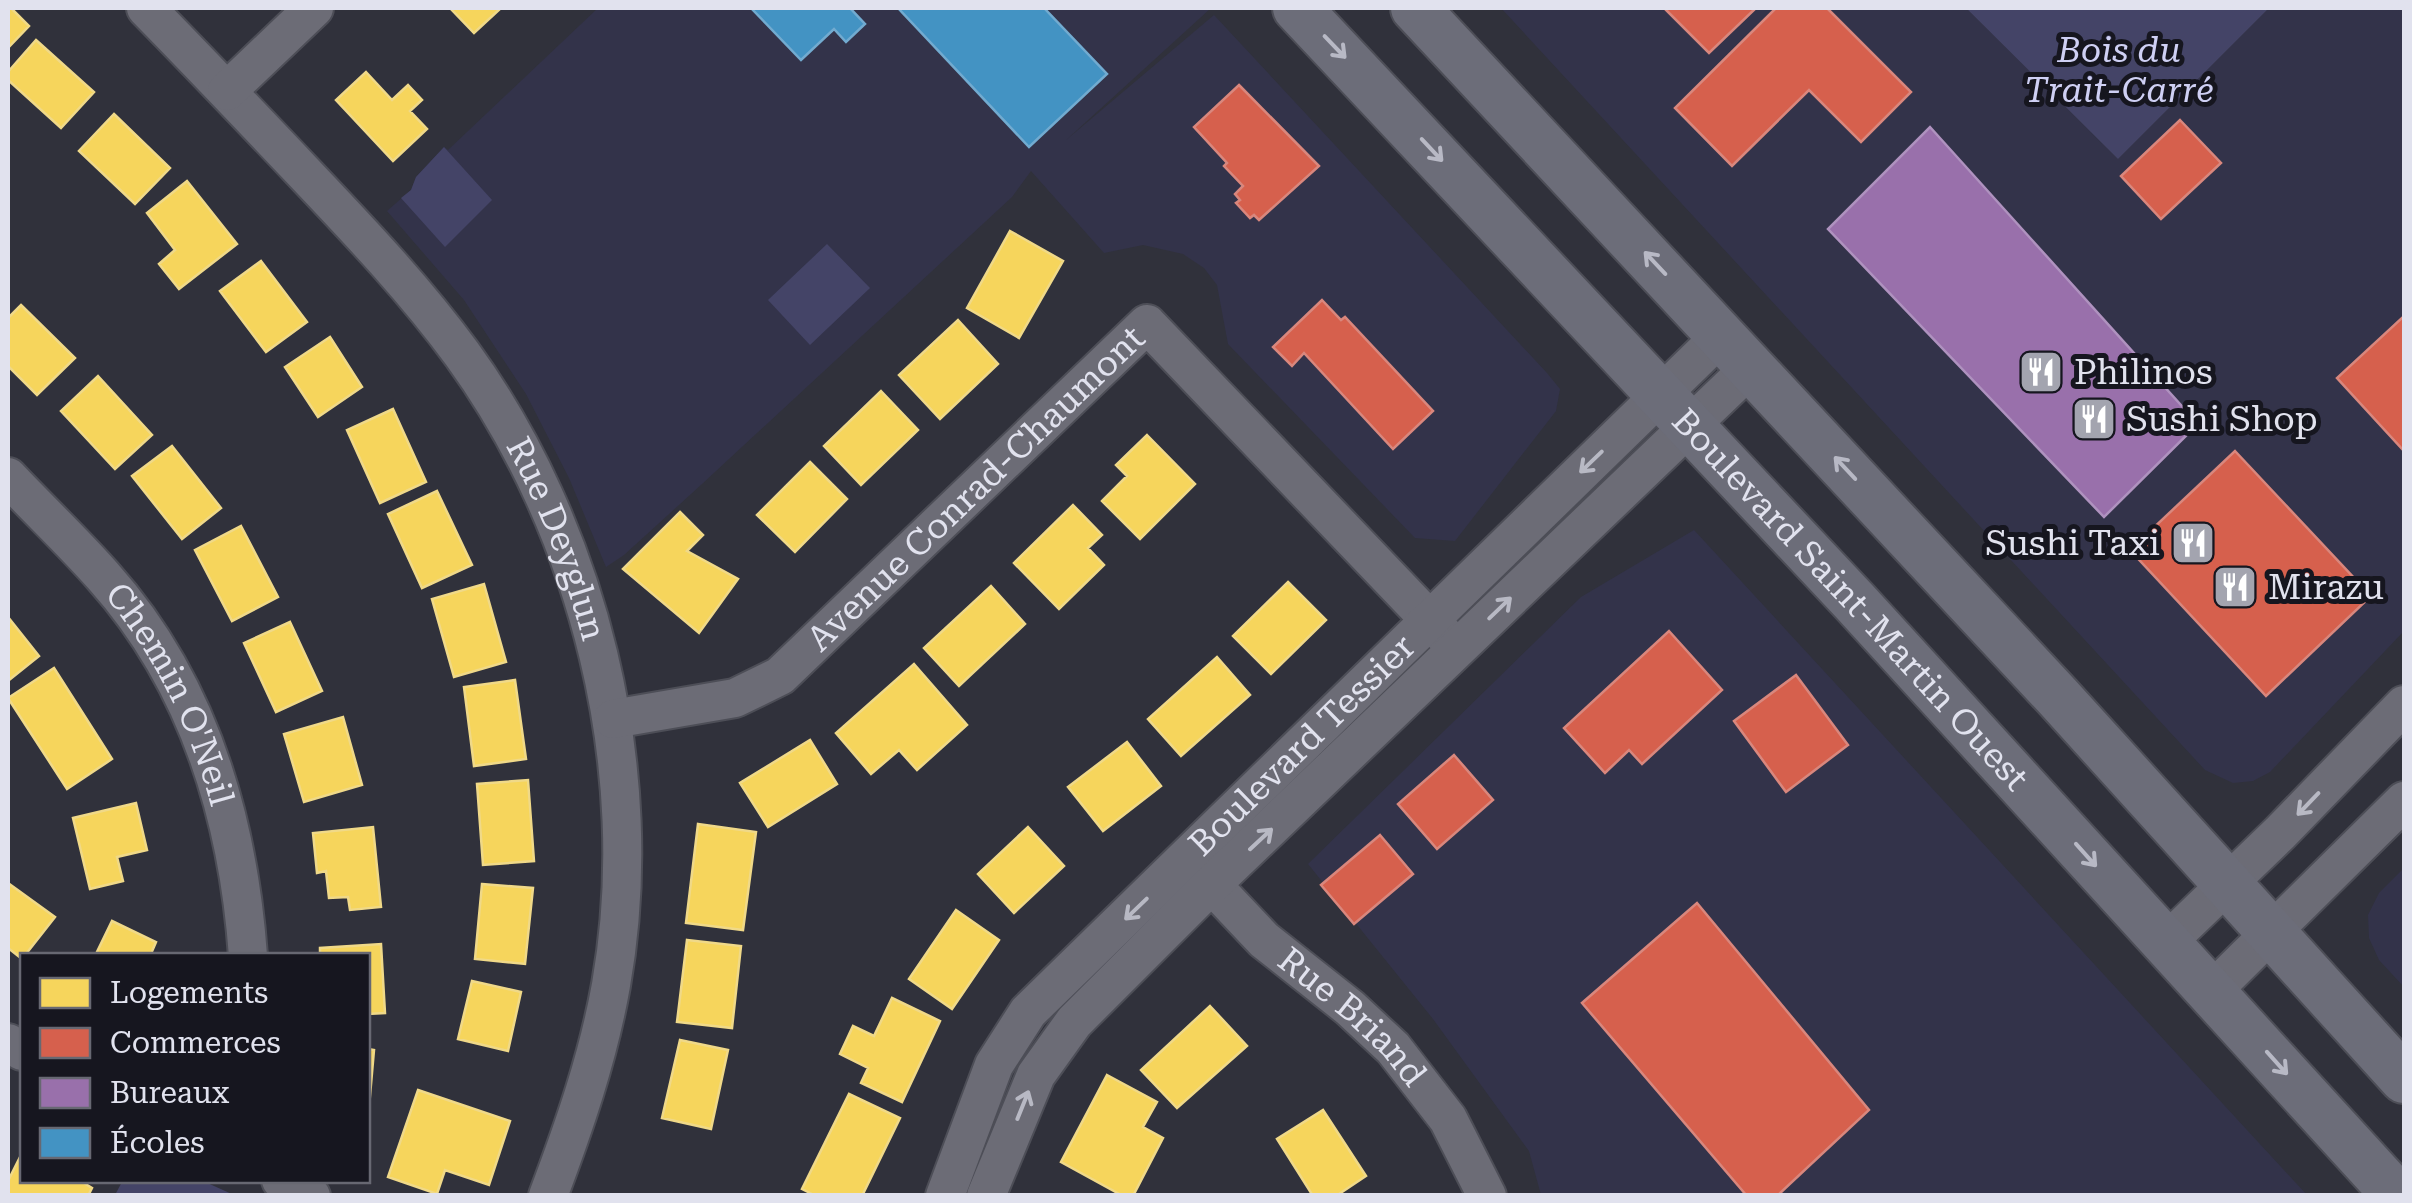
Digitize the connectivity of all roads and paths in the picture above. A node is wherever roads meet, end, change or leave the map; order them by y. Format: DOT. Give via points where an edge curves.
graph roads {
  1 [pos="146,8"];
  2 [pos="314,8"];
  3 [pos="1297,8"];
  4 [pos="1415,8"];
  5 [pos="227,91"];
  6 [pos="1736,350"];
  7 [pos="1675,410"];
  8 [pos="8,476"];
  9 [pos="1431,621"];
  10 [pos="1458,650"];
  11 [pos="2404,705"];
  12 [pos="613,720"];
  13 [pos="2404,801"];
  14 [pos="1200,872"];
  15 [pos="2227,884"];
  16 [pos="2272,934"];
  17 [pos="2166,942"];
  18 [pos="248,953"];
  19 [pos="2212,991"];
  20 [pos="2404,1079"];
  21 [pos="287,1183"];
  22 [pos="311,1196"];
  23 [pos="548,1196"];
  24 [pos="945,1196"];
  25 [pos="986,1196"];
  26 [pos="1487,1196"];
  27 [pos="2397,1196"];
  1 -- 5 [label="street, Rue Deyglun"];
  2 -- 5 [label="street"];
  3 -- 7 [label="main road, Boulevard Saint-Martin Ouest, one-way"];
  6 -- 4 [label="main road, one-way"];
  5 -- 12 [label="street, Rue Deyglun" via="400,275 496,407 567,556"];
  6 -- 7 [label="street, Boulevard Tessier"];
  15 -- 6 [label="main road, one-way"];
  7 -- 9 [label="street, Boulevard Tessier, one-way"];
  10 -- 7 [label="street, Boulevard Tessier, one-way"];
  7 -- 17 [label="main road, Boulevard Saint-Martin Ouest, one-way"];
  8 -- 18 [label="street, Chemin O'Neil" via="106,578 184,696 230,824"];
  9 -- 10 [label="street, Avenue Conrad-Chaumont"];
  9 -- 12 [label="street, Avenue Conrad-Chaumont" via="1147,324 780,676 735,698"];
  9 -- 14 [label="street, Boulevard Tessier"];
  14 -- 10 [label="street, Boulevard Tessier, one-way"];
  11 -- 15 [label="street, one-way"];
  12 -- 23 [label="street, Rue Deyglun" via="622,864 611,984 582,1100"];
  13 -- 16 [label="street"];
  14 -- 24 [label="street, Boulevard Tessier, one-way" via="1042,996 1014,1029"];
  25 -- 14 [label="street, Boulevard Tessier, one-way" via="1053,1048"];
  14 -- 26 [label="street, Rue Briand" via="1264,940 1403,1060 1448,1119"];
  15 -- 16 [label="main road"];
  15 -- 17 [label="street"];
  16 -- 19 [label="street"];
  16 -- 20 [label="main road"];
  17 -- 19 [label="main road, Boulevard Saint-Martin Ouest"];
  19 -- 27 [label="main road, Boulevard Saint-Martin Ouest, one-way"];
  21 -- 22 [label="street"];
}
